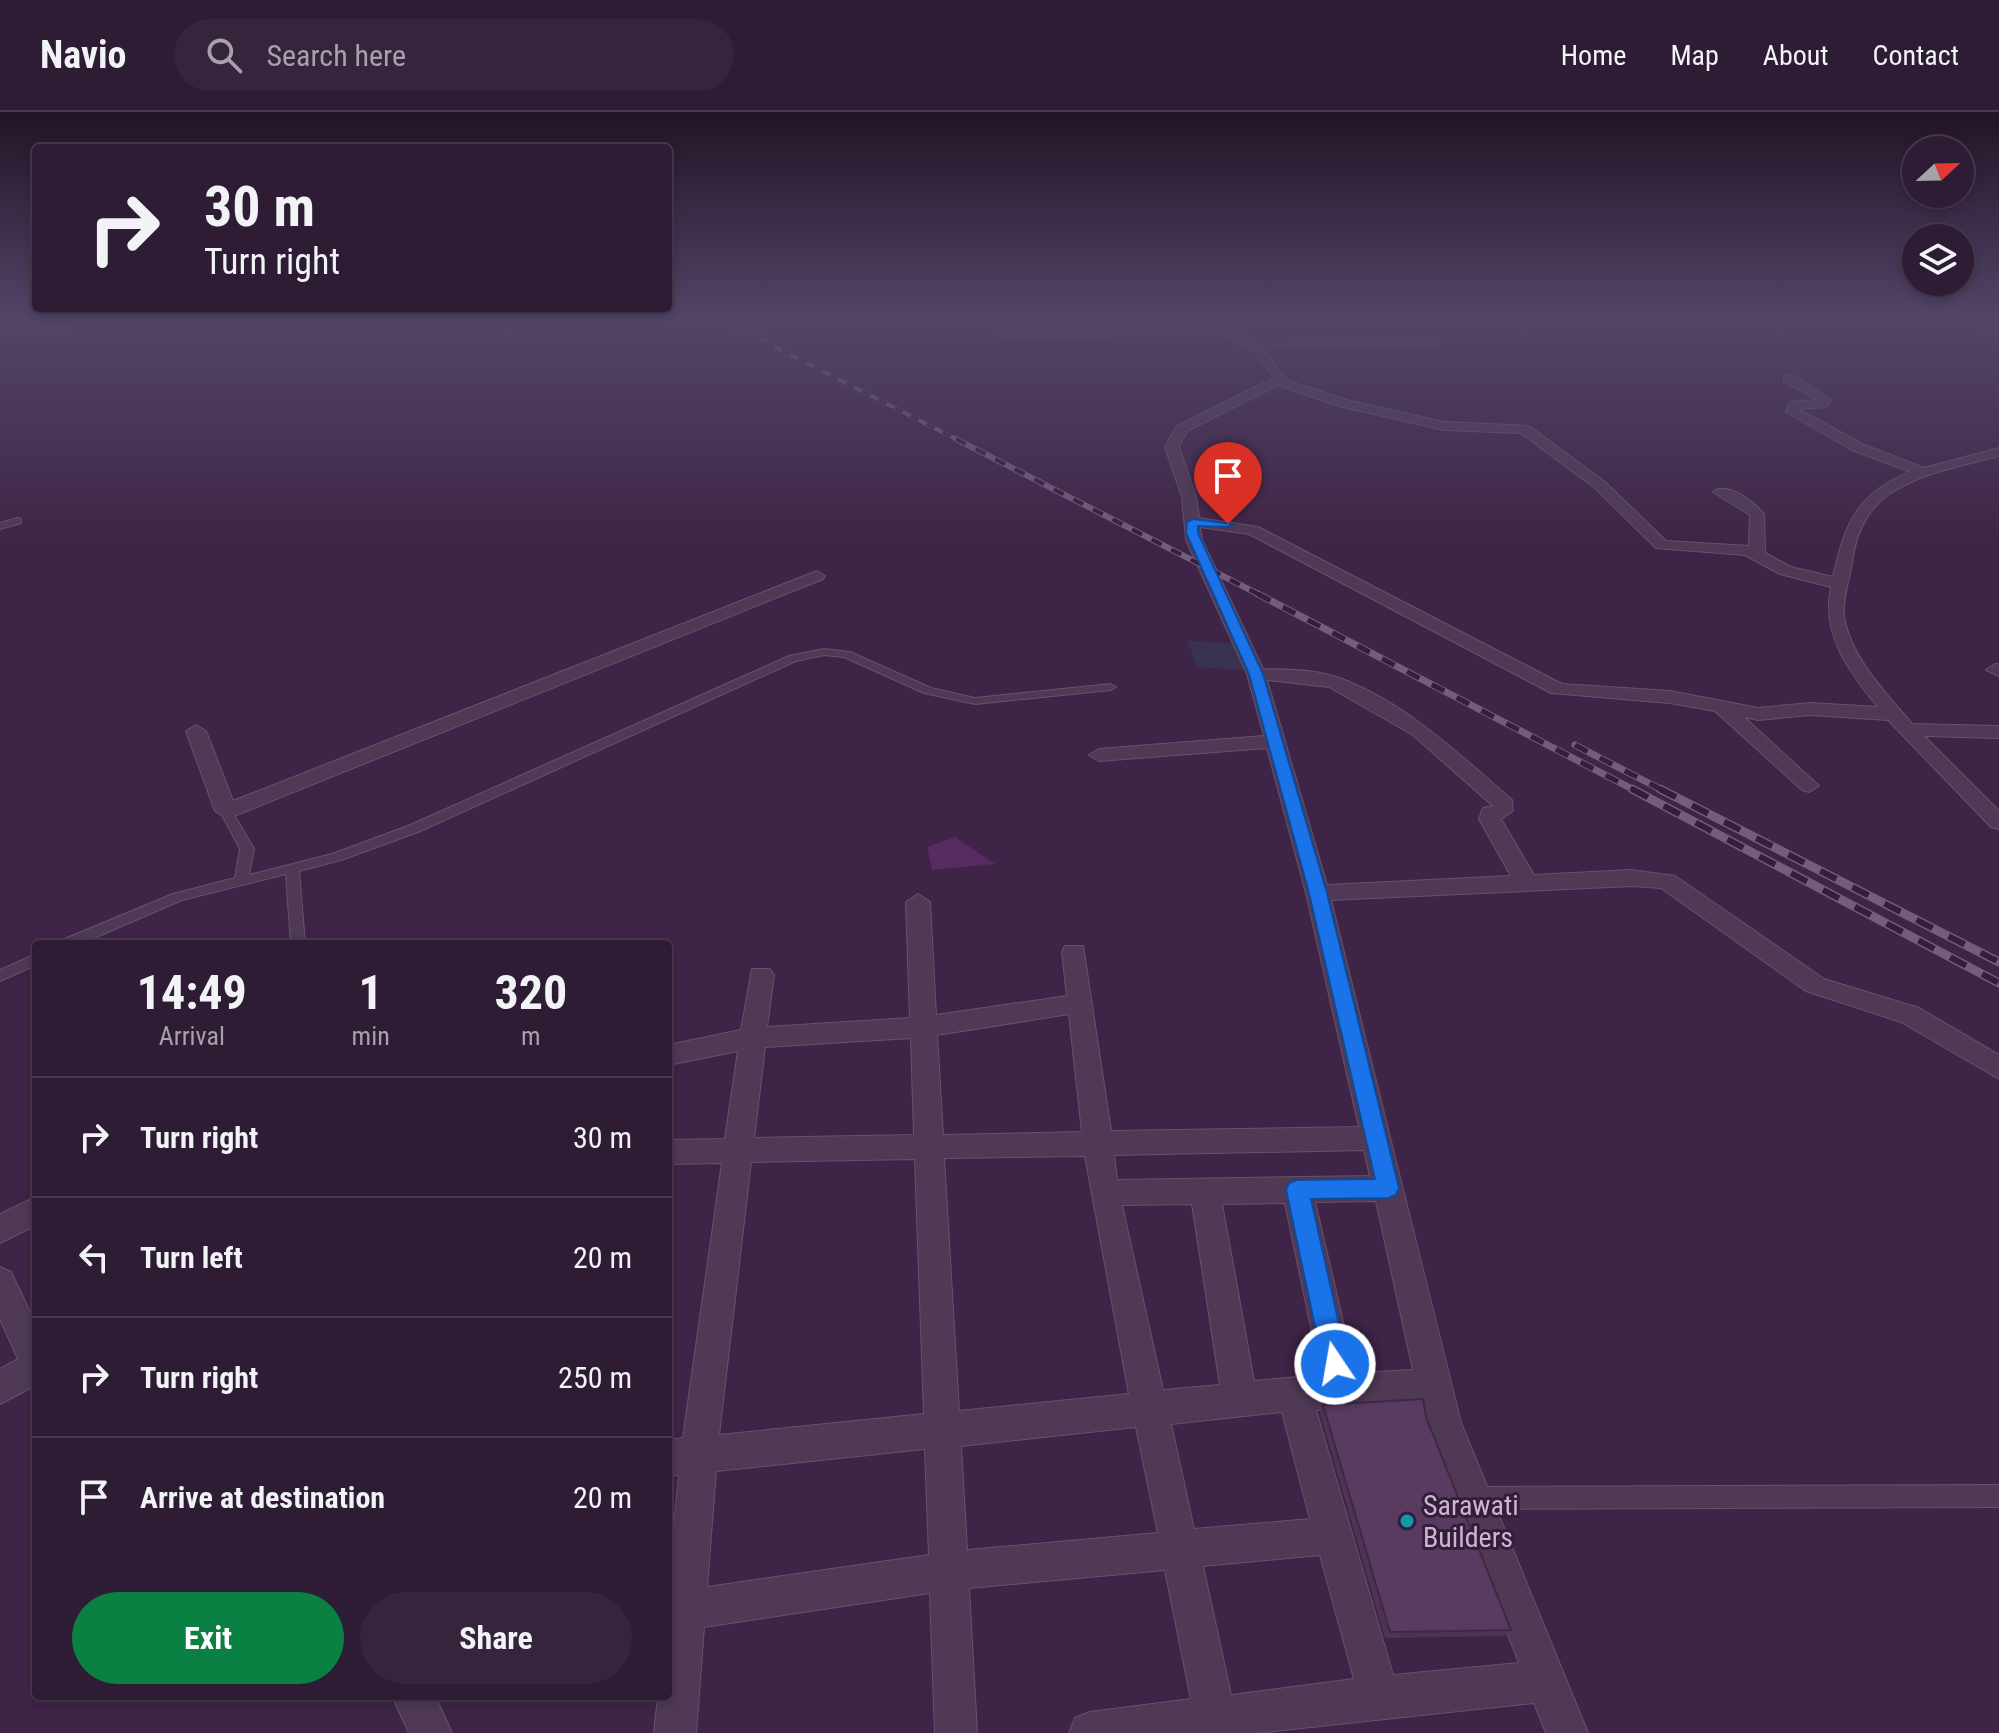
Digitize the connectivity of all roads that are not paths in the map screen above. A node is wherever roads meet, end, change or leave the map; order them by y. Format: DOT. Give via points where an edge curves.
graph roads {
  1 [pos="1256,394"];
  2 [pos="1315,394"];
  3 [pos="1814,394"];
  4 [pos="1999,452"];
  5 [pos="1925,473"];
  6 [pos="1720,492"];
  7 [pos="18,521"];
  8 [pos="1193,522"];
  9 [pos="0,526"];
  10 [pos="1757,554"];
  11 [pos="817,576"];
  12 [pos="1841,584"];
  13 [pos="1256,674"];
  14 [pos="1111,687"];
  15 [pos="1719,705"];
  16 [pos="1891,714"];
  17 [pos="1906,730"];
  18 [pos="196,731"];
  19 [pos="1999,732"];
  20 [pos="1275,741"];
  21 [pos="1099,755"];
  22 [pos="1809,786"];
  23 [pos="226,811"];
  24 [pos="1999,822"];
  25 [pos="292,867"];
  26 [pos="242,879"];
  27 [pos="1526,882"];
  28 [pos="1318,893"];
  29 [pos="918,902"];
  30 [pos="76,940"];
  31 [pos="298,940"];
  32 [pos="1074,952"];
  33 [pos="32,961"];
  34 [pos="761,975"];
  35 [pos="0,976"];
  36 [pos="1081,1003"];
  37 [pos="924,1027"];
  38 [pos="753,1038"];
  39 [pos="672,1054"];
  40 [pos="1999,1068"];
  41 [pos="1376,1138"];
  42 [pos="1098,1141"];
  43 [pos="930,1147"];
  44 [pos="672,1152"];
  45 [pos="739,1153"];
  46 [pos="1388,1188"];
  47 [pos="1297,1190"];
  48 [pos="1205,1192"];
  49 [pos="1104,1193"];
  50 [pos="32,1212"];
  51 [pos="0,1229"];
  52 [pos="0,1282"];
  53 [pos="32,1355"];
  54 [pos="32,1367"];
  55 [pos="1435,1385"];
  56 [pos="0,1387"];
  57 [pos="1342,1393"];
  58 [pos="1294,1394"];
  59 [pos="1240,1402"];
  60 [pos="1148,1410"];
  61 [pos="943,1428"];
  62 [pos="684,1456"];
  63 [pos="1999,1496"];
  64 [pos="1476,1498"];
  65 [pos="1336,1535"];
  66 [pos="1182,1548"];
  67 [pos="950,1571"];
  68 [pos="686,1610"];
  69 [pos="1546,1681"];
  70 [pos="1379,1697"];
  71 [pos="415,1700"];
  72 [pos="1216,1719"];
  73 [pos="431,1733"];
  74 [pos="675,1733"];
  75 [pos="956,1733"];
  76 [pos="1090,1733"];
  77 [pos="1567,1733"];
  1 -- 8 [label="street" via="1175,436 1172,447"];
  2 -- 10 [label="street" via="1444,426 1524,429 1600,485 1662,545"];
  3 -- 5 [label="street" via="1825,400 1790,409 1857,447"];
  4 -- 5 [label="street"];
  5 -- 12 [label="street" via="1886,490 1862,509 1848,534"];
  6 -- 10 [label="street" via="1757,514"];
  7 -- 9 [label="lane"];
  8 -- 13 [label="street" via="1194,540"];
  8 -- 15 [label="street" via="1253,530 1558,689"];
  10 -- 12 [label="street" via="1786,571"];
  11 -- 23 [label="street"];
  12 -- 16 [label="street" via="1835,618"];
  13 -- 20 [label="street"];
  13 -- 27 [label="street" via="1336,683 1433,741 1504,805 1489,816"];
  14 -- 25 [label="lane" via="975,701 928,691 846,654 793,658 413,829"];
  15 -- 16 [label="street" via="1771,715 1810,709"];
  15 -- 22 [label="street"];
  16 -- 17 [label="street"];
  17 -- 19 [label="street"];
  17 -- 24 [label="street"];
  18 -- 23 [label="street"];
  20 -- 21 [label="street"];
  20 -- 28 [label="street"];
  23 -- 26 [label="lane" via="247,849"];
  25 -- 26 [label="lane"];
  25 -- 31 [label="lane"];
  26 -- 30 [label="lane" via="178,897"];
  27 -- 28 [label="street"];
  27 -- 40 [label="street" via="1667,881 1815,985 1910,1015"];
  28 -- 41 [label="street"];
  29 -- 37 [label="street"];
  32 -- 36 [label="street"];
  33 -- 35 [label="lane"];
  34 -- 38 [label="street"];
  36 -- 37 [label="street"];
  36 -- 42 [label="street"];
  37 -- 38 [label="street"];
  37 -- 43 [label="street"];
  38 -- 39 [label="street"];
  38 -- 45 [label="street"];
  41 -- 42 [label="street"];
  41 -- 46 [label="street"];
  42 -- 43 [label="street"];
  42 -- 49 [label="street"];
  43 -- 45 [label="street"];
  43 -- 61 [label="street"];
  44 -- 45 [label="street"];
  45 -- 62 [label="street"];
  46 -- 47 [label="street"];
  46 -- 55 [label="street"];
  47 -- 48 [label="street"];
  47 -- 57 [label="street"];
  48 -- 49 [label="street"];
  48 -- 59 [label="street"];
  49 -- 60 [label="street"];
  50 -- 51 [label="street"];
  52 -- 53 [label="street"];
  54 -- 56 [label="street"];
  55 -- 57 [label="street"];
  55 -- 64 [label="street" via="1443,1423"];
  57 -- 58 [label="street"];
  58 -- 59 [label="street"];
  58 -- 65 [label="street"];
  59 -- 60 [label="street"];
  60 -- 61 [label="street"];
  60 -- 66 [label="street"];
  61 -- 62 [label="street"];
  61 -- 67 [label="street"];
  62 -- 68 [label="street"];
  63 -- 64 [label="lane"];
  64 -- 69 [label="street"];
  65 -- 66 [label="street"];
  65 -- 70 [label="street"];
  66 -- 67 [label="street"];
  66 -- 72 [label="street"];
  67 -- 68 [label="street"];
  67 -- 75 [label="street"];
  68 -- 74 [label="street"];
  69 -- 70 [label="street"];
  69 -- 77 [label="street"];
  70 -- 72 [label="street"];
  71 -- 73 [label="street"];
  72 -- 76 [label="street"];
}
